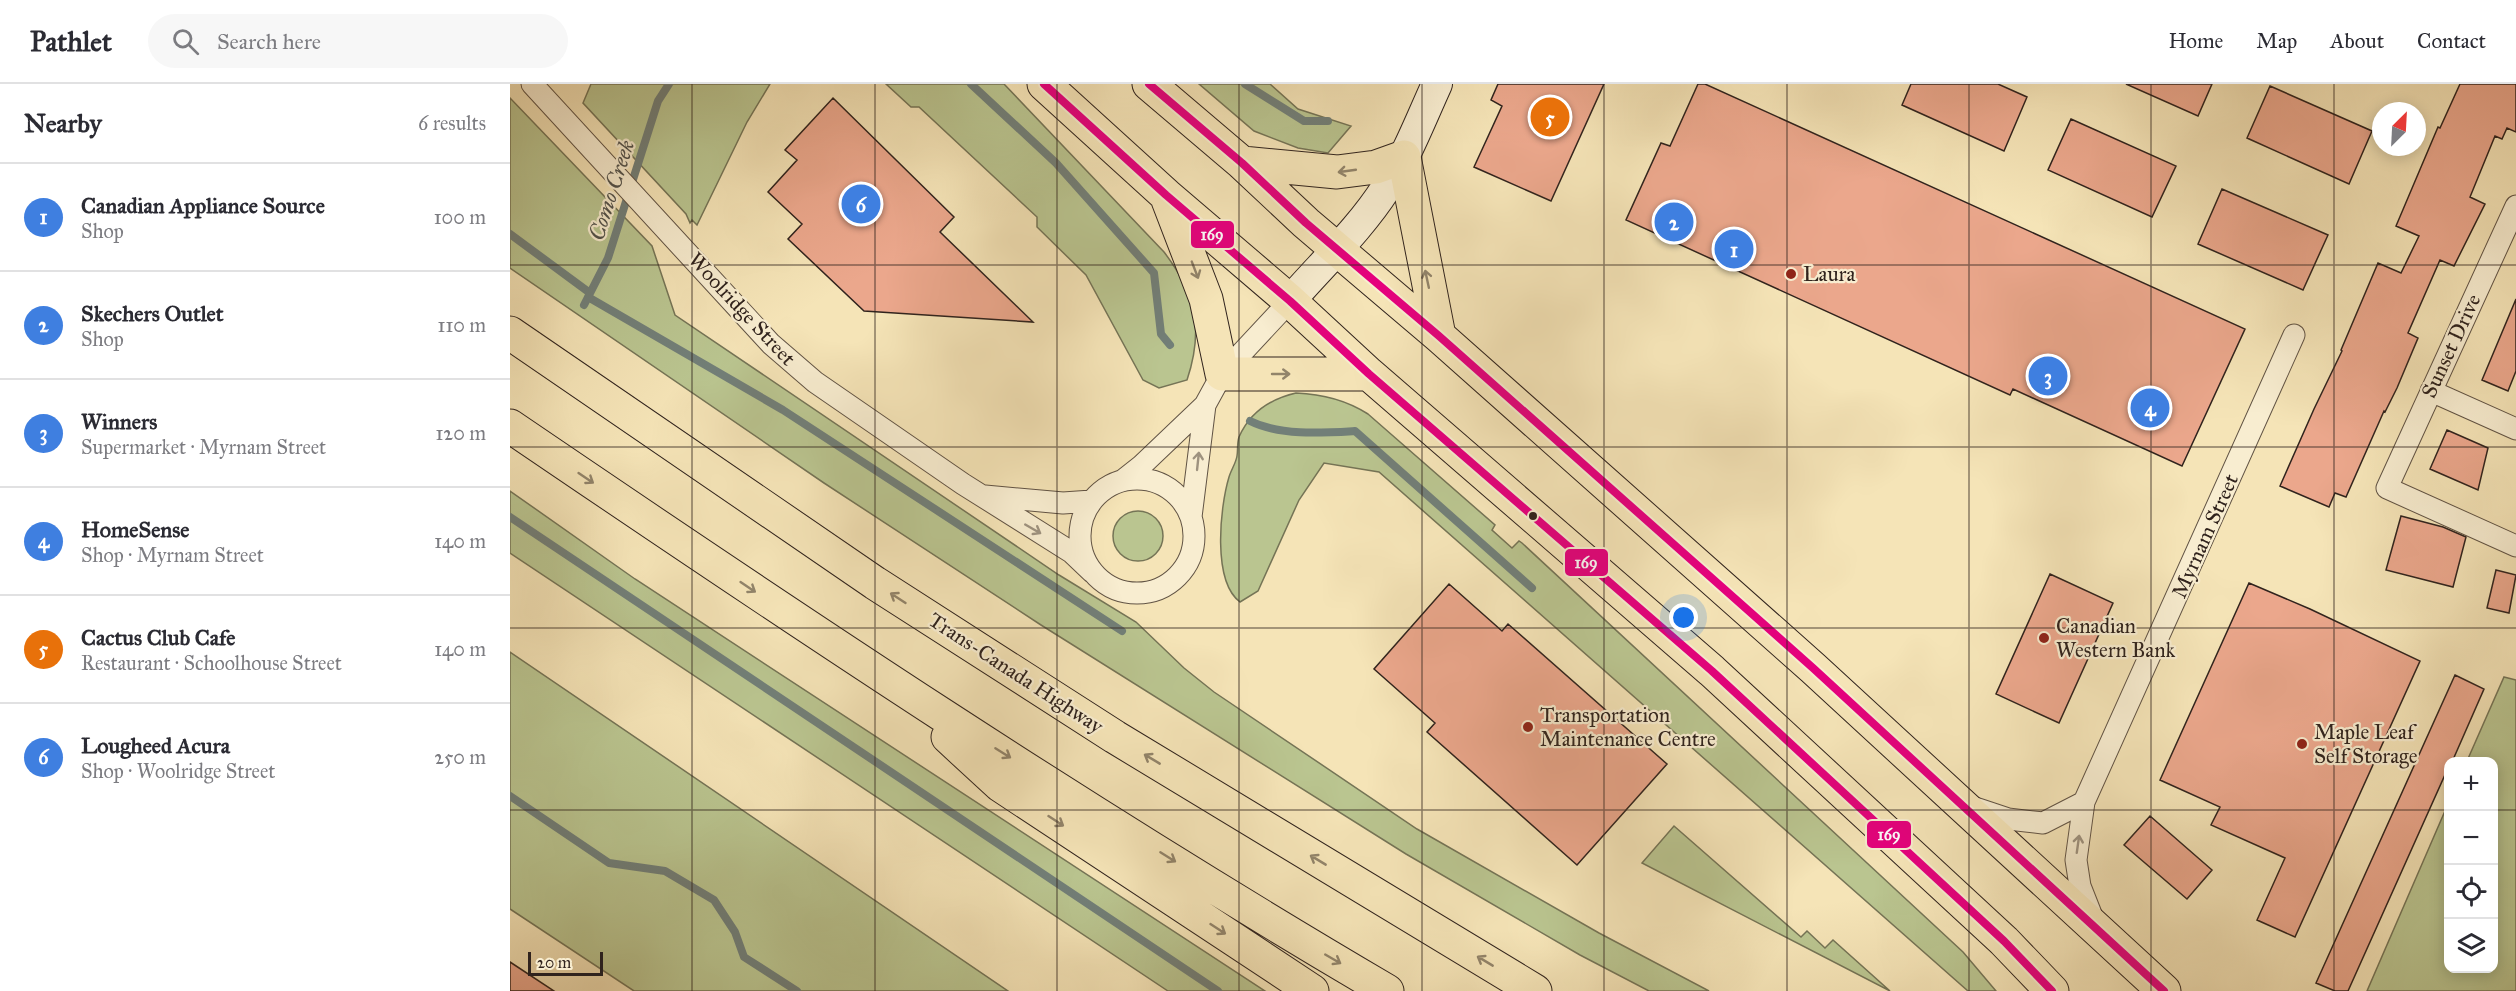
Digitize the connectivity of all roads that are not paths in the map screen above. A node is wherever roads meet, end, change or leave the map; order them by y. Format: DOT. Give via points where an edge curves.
graph roads {
  1 [pos="532,84"];
  2 [pos="1044,84"];
  3 [pos="1149,84"];
  4 [pos="1437,84"];
  5 [pos="1404,157"];
  6 [pos="1242,163"];
  7 [pos="1166,195"];
  8 [pos="2513,219"];
  9 [pos="1336,249"];
  10 [pos="1290,301"];
  11 [pos="510,333"];
  12 [pos="2294,335"];
  13 [pos="1439,336"];
  14 [pos="1222,374"];
  15 [pos="1369,374"];
  16 [pos="2431,391"];
  17 [pos="1204,405"];
  18 [pos="510,426"];
  19 [pos="2516,429"];
  20 [pos="1122,481"];
  21 [pos="985,496"];
  22 [pos="1092,501"];
  23 [pos="1191,517"];
  24 [pos="2516,546"];
  25 [pos="1092,572"];
  26 [pos="882,677"];
  27 [pos="2084,802"];
  28 [pos="1963,804"];
  29 [pos="2096,929"];
  30 [pos="1312,991"];
  31 [pos="1387,991"];
  32 [pos="1535,991"];
  33 [pos="2052,991"];
  34 [pos="2163,991"];
  1 -- 21 [label="street, Woolridge Street" via="771,344 798,368"];
  2 -- 7 [label="main road"];
  3 -- 6 [label="main road"];
  4 -- 5 [label="main road"];
  5 -- 6 [label="main road, one-way" via="1376,167 1337,172"];
  5 -- 9 [label="main road" via="1368,214"];
  13 -- 5 [label="main road, one-way"];
  6 -- 9 [label="main road"];
  7 -- 10 [label="main road"];
  7 -- 14 [label="main road, one-way" via="1206,299"];
  8 -- 16 [label="street, Sunset Drive"];
  9 -- 10 [label="main road"];
  9 -- 13 [label="main road"];
  10 -- 14 [label="street"];
  10 -- 15 [label="main road"];
  32 -- 11 [label="main road, Trans-Canada Highway, one-way" via="1115,737 905,603"];
  12 -- 27 [label="street, Myrnam Street"];
  13 -- 28 [label="main road"];
  14 -- 15 [label="main road, one-way"];
  14 -- 17 [label="street"];
  15 -- 33 [label="main road" via="1712,671 2004,941"];
  16 -- 19 [label="street"];
  16 -- 24 [label="street, Sunset Drive" via="2387,488"];
  17 -- 20 [label="street"];
  23 -- 17 [label="street, one-way"];
  18 -- 26 [label="main road, one-way"];
  20 -- 22 [label="street"];
  20 -- 23 [label="street" via="1155,482 1183,502"];
  21 -- 22 [label="street, Woolridge Street" via="1063,503"];
  21 -- 25 [label="street, Woolridge Street, one-way" via="1071,552"];
  22 -- 25 [label="street" via="1083,518 1080,537"];
  23 -- 25 [label="street" via="1194,538 1190,558 1180,574 1165,586 1147,593 1128,593 1102,582"];
  26 -- 30 [label="main road, one-way" via="1000,785"];
  26 -- 31 [label="main road, one-way" via="1284,931"];
  27 -- 28 [label="street" via="2043,823 2008,819"];
  29 -- 27 [label="street, Myrnam Street, one-way" via="2080,886 2076,860"];
  28 -- 29 [label="main road"];
  29 -- 34 [label="main road"];
}
